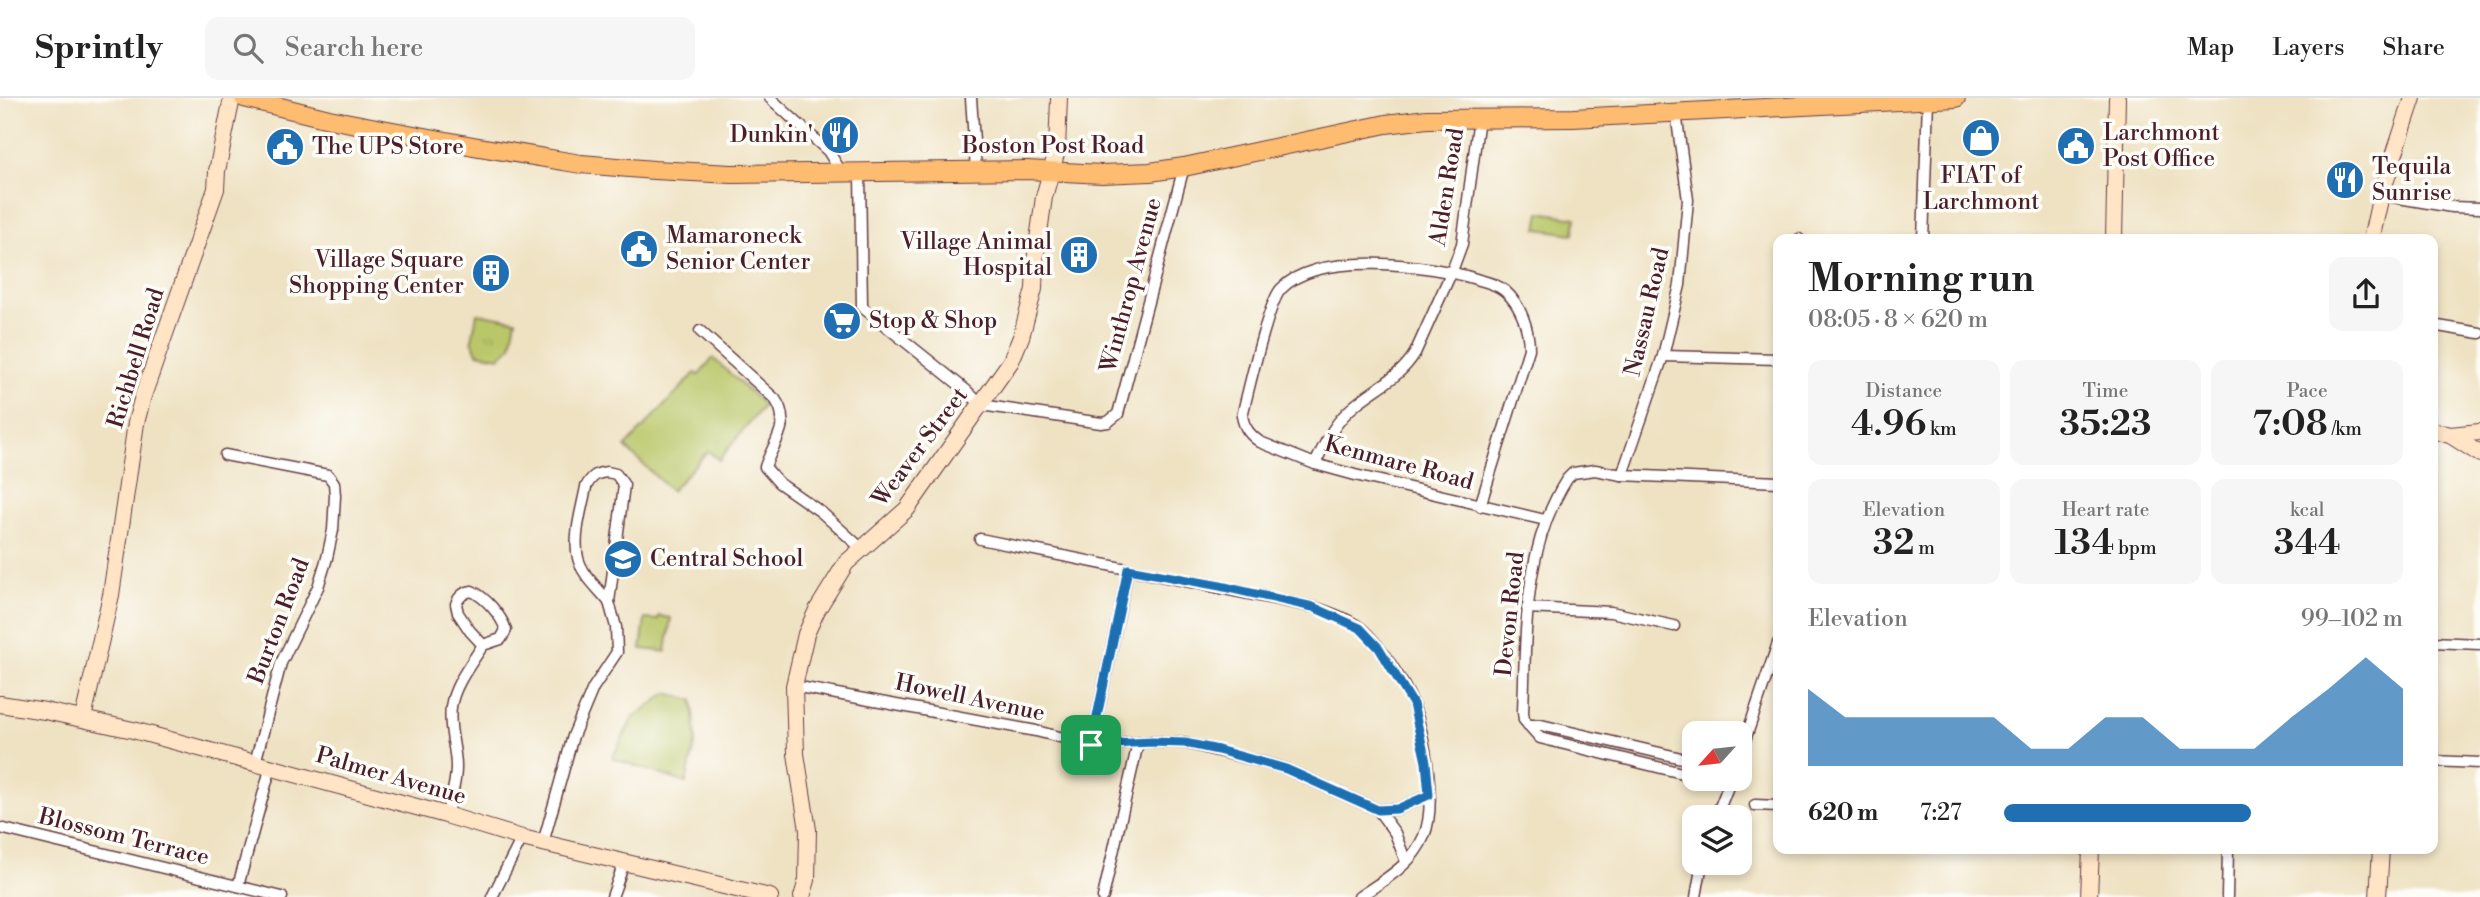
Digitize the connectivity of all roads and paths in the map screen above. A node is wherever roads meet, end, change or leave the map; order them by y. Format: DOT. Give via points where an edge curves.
graph roads {
  1 [pos="233,98"];
  2 [pos="244,98"];
  3 [pos="770,98"];
  4 [pos="971,98"];
  5 [pos="1059,98"];
  6 [pos="1956,98"];
  7 [pos="2117,98"];
  8 [pos="2413,98"];
  9 [pos="1881,100"];
  10 [pos="1928,100"];
  11 [pos="1676,113"];
  12 [pos="1479,118"];
  13 [pos="1184,166"];
  14 [pos="976,170"];
  15 [pos="1051,172"];
  16 [pos="842,173"];
  17 [pos="860,173"];
  18 [pos="2381,195"];
  19 [pos="2480,208"];
  20 [pos="1923,234"];
  21 [pos="2114,234"];
  22 [pos="2372,234"];
  23 [pos="1452,271"];
  24 [pos="2438,326"];
  25 [pos="700,331"];
  26 [pos="2480,333"];
  27 [pos="1663,356"];
  28 [pos="1773,359"];
  29 [pos="981,405"];
  30 [pos="2438,432"];
  31 [pos="2480,432"];
  32 [pos="2449,435"];
  33 [pos="2480,454"];
  34 [pos="225,455"];
  35 [pos="1315,464"];
  36 [pos="1622,475"];
  37 [pos="1773,482"];
  38 [pos="1480,506"];
  39 [pos="1545,520"];
  40 [pos="980,539"];
  41 [pos="861,548"];
  42 [pos="1128,569"];
  43 [pos="609,603"];
  44 [pos="1527,608"];
  45 [pos="1674,626"];
  46 [pos="2438,642"];
  47 [pos="2480,644"];
  48 [pos="483,645"];
  49 [pos="1773,658"];
  50 [pos="794,686"];
  51 [pos="0,704"];
  52 [pos="83,718"];
  53 [pos="1752,721"];
  54 [pos="1528,725"];
  55 [pos="1138,743"];
  56 [pos="1091,745"];
  57 [pos="1682,758"];
  58 [pos="2438,761"];
  59 [pos="2480,763"];
  60 [pos="263,764"];
  61 [pos="1682,773"];
  62 [pos="1429,795"];
  63 [pos="1755,805"];
  64 [pos="1773,806"];
  65 [pos="1378,810"];
  66 [pos="446,814"];
  67 [pos="0,828"];
  68 [pos="522,838"];
  69 [pos="543,843"];
  70 [pos="2091,854"];
  71 [pos="2228,854"];
  72 [pos="2381,854"];
  73 [pos="1406,862"];
  74 [pos="624,863"];
  75 [pos="1700,875"];
  76 [pos="238,886"];
  77 [pos="282,897"];
  78 [pos="492,897"];
  79 [pos="612,897"];
  80 [pos="770,897"];
  81 [pos="802,897"];
  82 [pos="1102,897"];
  83 [pos="1359,897"];
  84 [pos="1696,897"];
  85 [pos="2089,897"];
  86 [pos="2227,897"];
  87 [pos="2378,897"];
  1 -- 52 [label="street, Richbell Road" via="216,189 136,423 111,595"];
  2 -- 16 [label="main road, Boston Post Road" via="329,119 581,164 697,173"];
  3 -- 16 [label="street" via="828,151"];
  4 -- 14 [label="street"];
  5 -- 15 [label="street, Weaver Street" via="1057,150"];
  6 -- 10 [label="main road, Boston Post Road"];
  7 -- 21 [label="street"];
  8 -- 18 [label="street"];
  9 -- 10 [label="main road, Boston Post Road"];
  9 -- 11 [label="main road, Boston Post Road"];
  10 -- 20 [label="street"];
  11 -- 12 [label="main road, Boston Post Road"];
  11 -- 27 [label="street, Nassau Road" via="1688,200 1687,226 1680,285"];
  12 -- 13 [label="main road, Boston Post Road" via="1386,124"];
  12 -- 23 [label="street, Alden Road" via="1462,244"];
  13 -- 15 [label="main road, Boston Post Road" via="1139,173"];
  13 -- 29 [label="street, Winthrop Avenue" via="1118,414 1101,423"];
  14 -- 15 [label="main road, Boston Post Road"];
  14 -- 17 [label="main road, Boston Post Road"];
  15 -- 29 [label="street, Weaver Street" via="1025,326 1011,361"];
  16 -- 17 [label="main road, Boston Post Road"];
  17 -- 29 [label="street" via="862,307"];
  18 -- 19 [label="street"];
  18 -- 22 [label="street"];
  23 -- 35 [label="street, Alden Road" via="1409,363 1341,418"];
  23 -- 35 [label="street, Kenmare Road" via="1395,264 1349,265 1302,274 1279,290 1242,416 1248,431 1260,442"];
  23 -- 38 [label="street" via="1505,290 1529,332 1529,349"];
  24 -- 26 [label="street"];
  25 -- 41 [label="street" via="781,407 778,442 765,467"];
  27 -- 28 [label="street"];
  27 -- 36 [label="street, Nassau Road"];
  29 -- 41 [label="street, Weaver Street" via="907,509"];
  30 -- 32 [label="street"];
  31 -- 32 [label="street"];
  32 -- 33 [label="street"];
  34 -- 60 [label="street, Burton Road" via="328,475 334,483 327,558 281,663"];
  35 -- 38 [label="street, Kenmare Road"];
  36 -- 37 [label="street"];
  36 -- 39 [label="street, Devon Road" via="1595,470 1573,473"];
  38 -- 39 [label="street, Kenmare Road"];
  39 -- 44 [label="street, Devon Road"];
  40 -- 42 [label="street"];
  41 -- 50 [label="street, Weaver Street" via="846,563 817,610 806,634"];
  42 -- 56 [label="street"];
  42 -- 62 [label="street" via="1313,607 1360,628 1379,648 1413,704"];
  43 -- 43 [label="street" via="624,485 617,474 607,472 598,473 586,487 577,547 584,571"];
  43 -- 69 [label="street" via="617,652 593,688 573,736"];
  44 -- 45 [label="street" via="1611,612"];
  44 -- 54 [label="street, Devon Road" via="1522,712"];
  46 -- 47 [label="street"];
  48 -- 48 [label="street" via="501,639 504,623 479,595 466,592 458,597 458,613"];
  48 -- 66 [label="street" via="456,688 451,706 456,766"];
  49 -- 53 [label="street"];
  50 -- 56 [label="street, Howell Avenue"];
  50 -- 81 [label="street, Weaver Street" via="796,754 808,830"];
  51 -- 52 [label="street, Palmer Avenue"];
  52 -- 60 [label="street, Palmer Avenue"];
  54 -- 57 [label="street"];
  54 -- 61 [label="street" via="1540,738"];
  55 -- 56 [label="street, Howell Avenue"];
  55 -- 65 [label="street, Howell Avenue" via="1185,743 1262,762"];
  55 -- 82 [label="street"];
  58 -- 59 [label="street"];
  60 -- 66 [label="street, Palmer Avenue"];
  60 -- 76 [label="street"];
  62 -- 65 [label="street" via="1397,809"];
  62 -- 73 [label="street" via="1424,837"];
  63 -- 64 [label="street"];
  65 -- 73 [label="street, Howell Avenue" via="1395,833"];
  66 -- 68 [label="street, Palmer Avenue"];
  67 -- 76 [label="street, Blossom Terrace"];
  68 -- 69 [label="street, Palmer Avenue"];
  68 -- 78 [label="street"];
  69 -- 74 [label="street, Palmer Avenue"];
  70 -- 85 [label="street"];
  71 -- 86 [label="street"];
  72 -- 87 [label="street"];
  73 -- 83 [label="street"];
  74 -- 79 [label="street"];
  74 -- 80 [label="street, Palmer Avenue"];
  75 -- 84 [label="street"];
  76 -- 77 [label="street, Blossom Terrace"];
}
